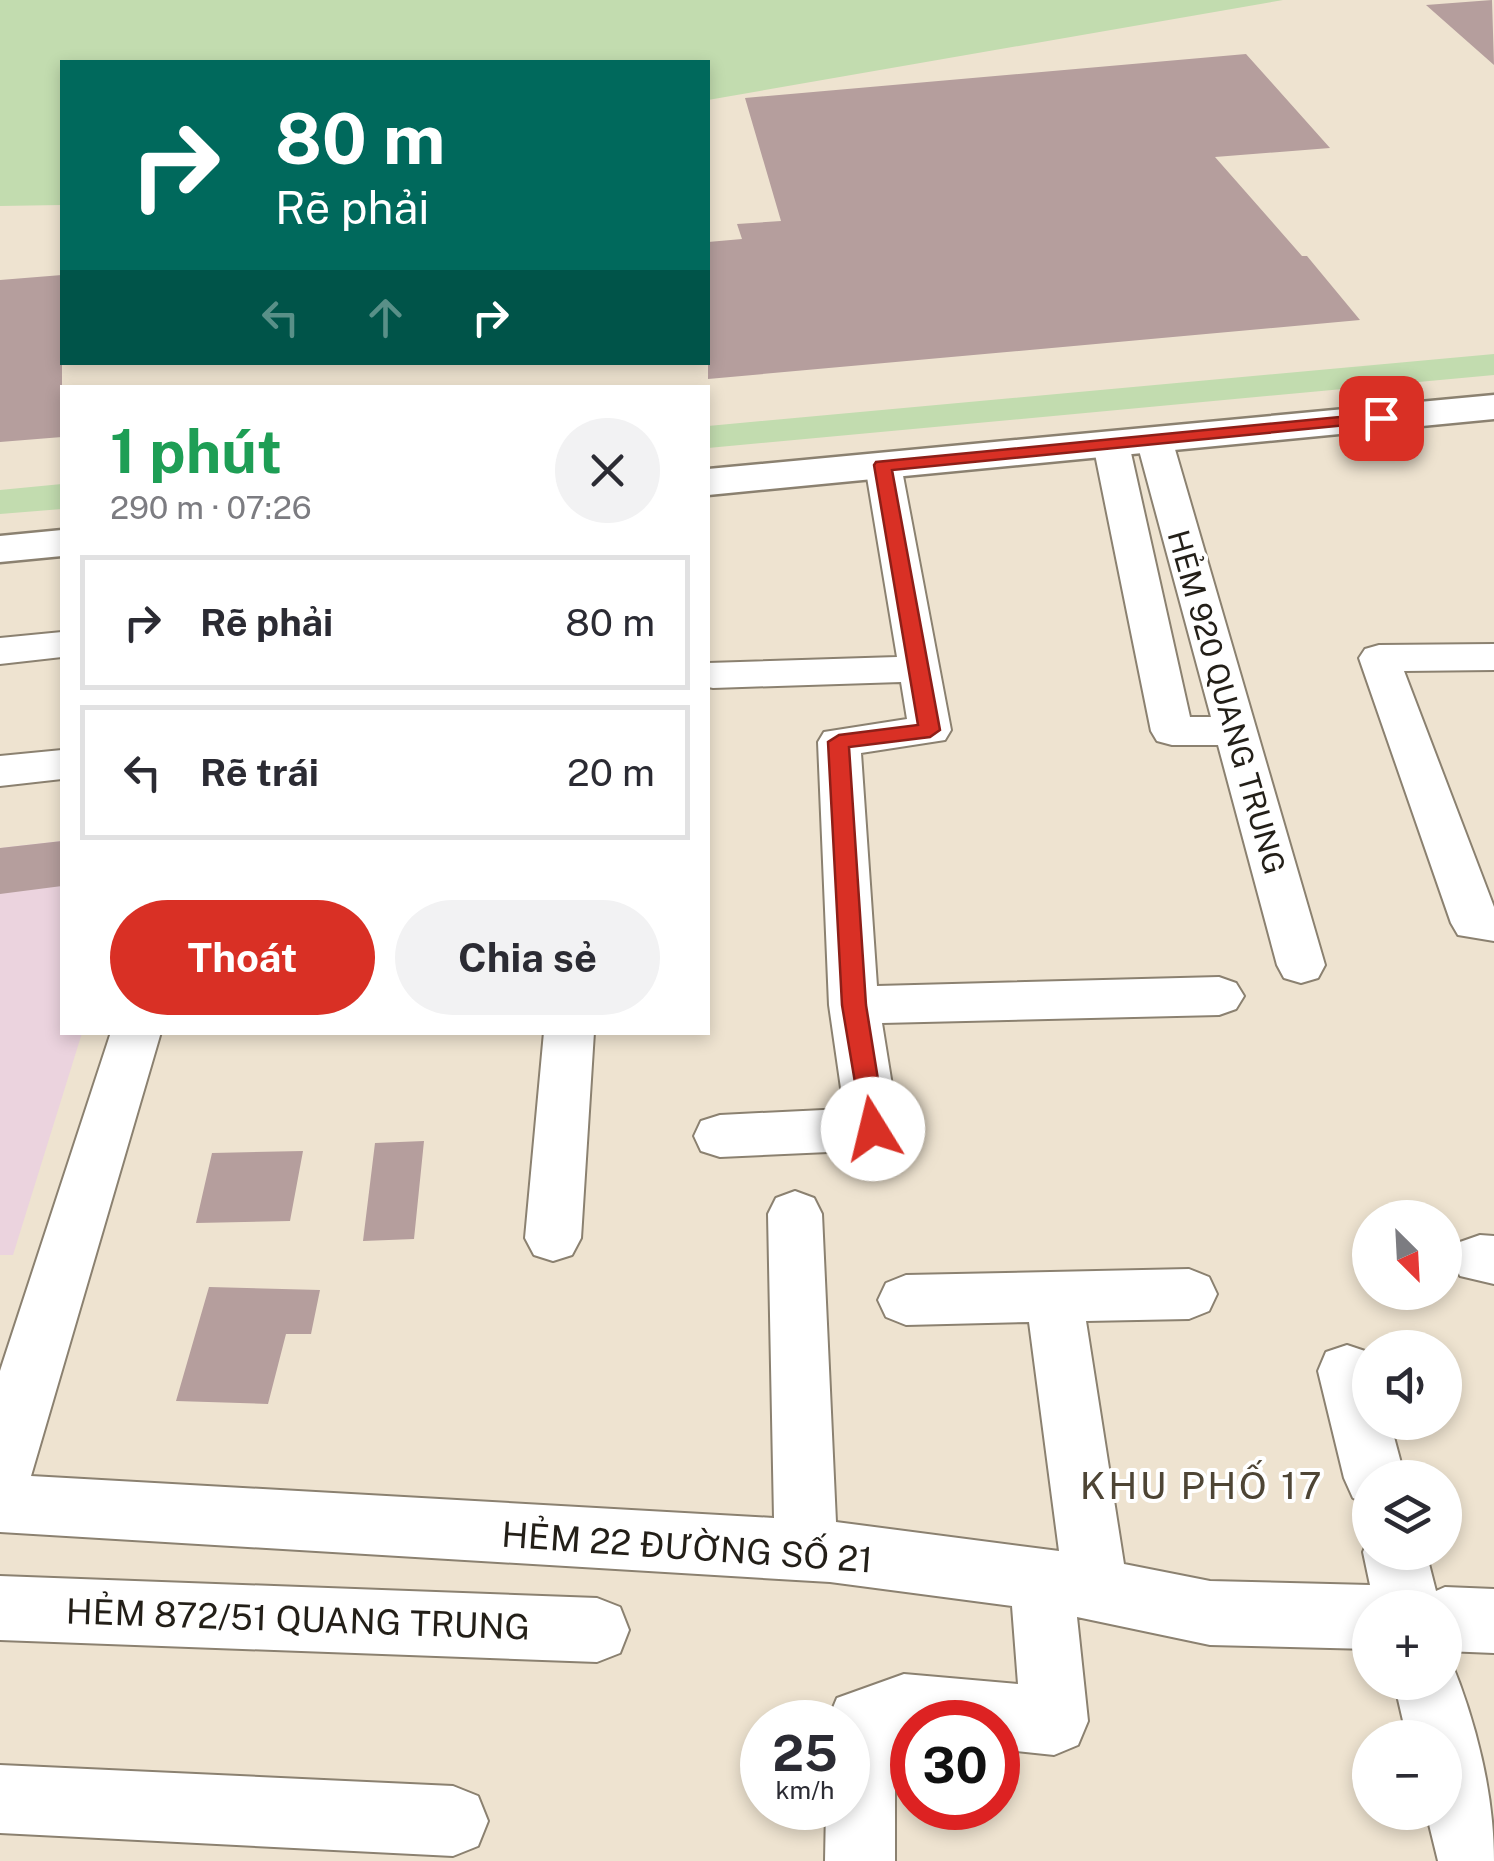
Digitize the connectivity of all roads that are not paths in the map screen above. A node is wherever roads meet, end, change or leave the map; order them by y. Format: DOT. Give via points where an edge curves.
graph roads {
  1 [pos="1494,385"];
  2 [pos="1494,407"];
  3 [pos="1154,439"];
  4 [pos="1111,444"];
  5 [pos="710,458"];
  6 [pos="882,465"];
  7 [pos="710,482"];
  8 [pos="60,518"];
  9 [pos="0,524"];
  10 [pos="60,543"];
  11 [pos="0,549"];
  12 [pos="60,646"];
  13 [pos="0,650"];
  14 [pos="1494,657"];
  15 [pos="918,668"];
  16 [pos="712,675"];
  17 [pos="1235,731"];
  18 [pos="60,765"];
  19 [pos="0,771"];
  20 [pos="1494,924"];
  21 [pos="1301,965"];
  22 [pos="1219,996"];
  23 [pos="854,1005"];
  24 [pos="135,1035"];
  25 [pos="570,1035"];
  26 [pos="720,1136"];
  27 [pos="796,1214"];
  28 [pos="553,1238"];
  29 [pos="1189,1294"];
  30 [pos="1054,1298"];
  31 [pos="906,1300"];
  32 [pos="1347,1371"];
  33 [pos="11,1395"];
  34 [pos="1370,1460"];
  35 [pos="0,1476"];
  36 [pos="0,1503"];
  37 [pos="806,1550"];
  38 [pos="1069,1585"];
  39 [pos="0,1608"];
  40 [pos="1352,1617"];
  41 [pos="1462,1620"];
  42 [pos="1494,1621"];
  43 [pos="597,1630"];
  44 [pos="0,1799"];
  45 [pos="1462,1818"];
  46 [pos="453,1822"];
  47 [pos="860,1861"];
  48 [pos="1473,1861"];
  1 -- 5 [label="main road"];
  2 -- 3 [label="main road"];
  3 -- 4 [label="main road"];
  3 -- 17 [label="street, HẺM 920 QUANG TRUNG"];
  4 -- 6 [label="main road"];
  4 -- 17 [label="street" via="1172,732"];
  6 -- 7 [label="main road"];
  6 -- 15 [label="street"];
  8 -- 9 [label="main road"];
  10 -- 11 [label="main road"];
  12 -- 13 [label="street"];
  14 -- 20 [label="street" via="1379,658 1475,923"];
  15 -- 16 [label="street"];
  15 -- 23 [label="street" via="930,730 839,742"];
  17 -- 21 [label="street, HẺM 920 QUANG TRUNG"];
  18 -- 19 [label="street"];
  22 -- 23 [label="street"];
  23 -- 26 [label="street" via="873,1129"];
  24 -- 33 [label="street"];
  25 -- 28 [label="street"];
  27 -- 37 [label="street"];
  29 -- 30 [label="street"];
  30 -- 31 [label="street"];
  30 -- 38 [label="street"];
  32 -- 34 [label="street"];
  33 -- 35 [label="street"];
  36 -- 37 [label="street, HẺM 22 ĐƯỜNG SỐ 21"];
  37 -- 38 [label="street, HẺM 22 ĐƯỜNG SỐ 21"];
  38 -- 40 [label="street, HẺM 22 ĐƯỜNG SỐ 21" via="1210,1613"];
  38 -- 47 [label="street" via="1054,1721 904,1707 861,1722"];
  39 -- 43 [label="street, HẺM 872/51 QUANG TRUNG"];
  41 -- 42 [label="street"];
  44 -- 46 [label="street"];
  45 -- 48 [label="street"];
}
